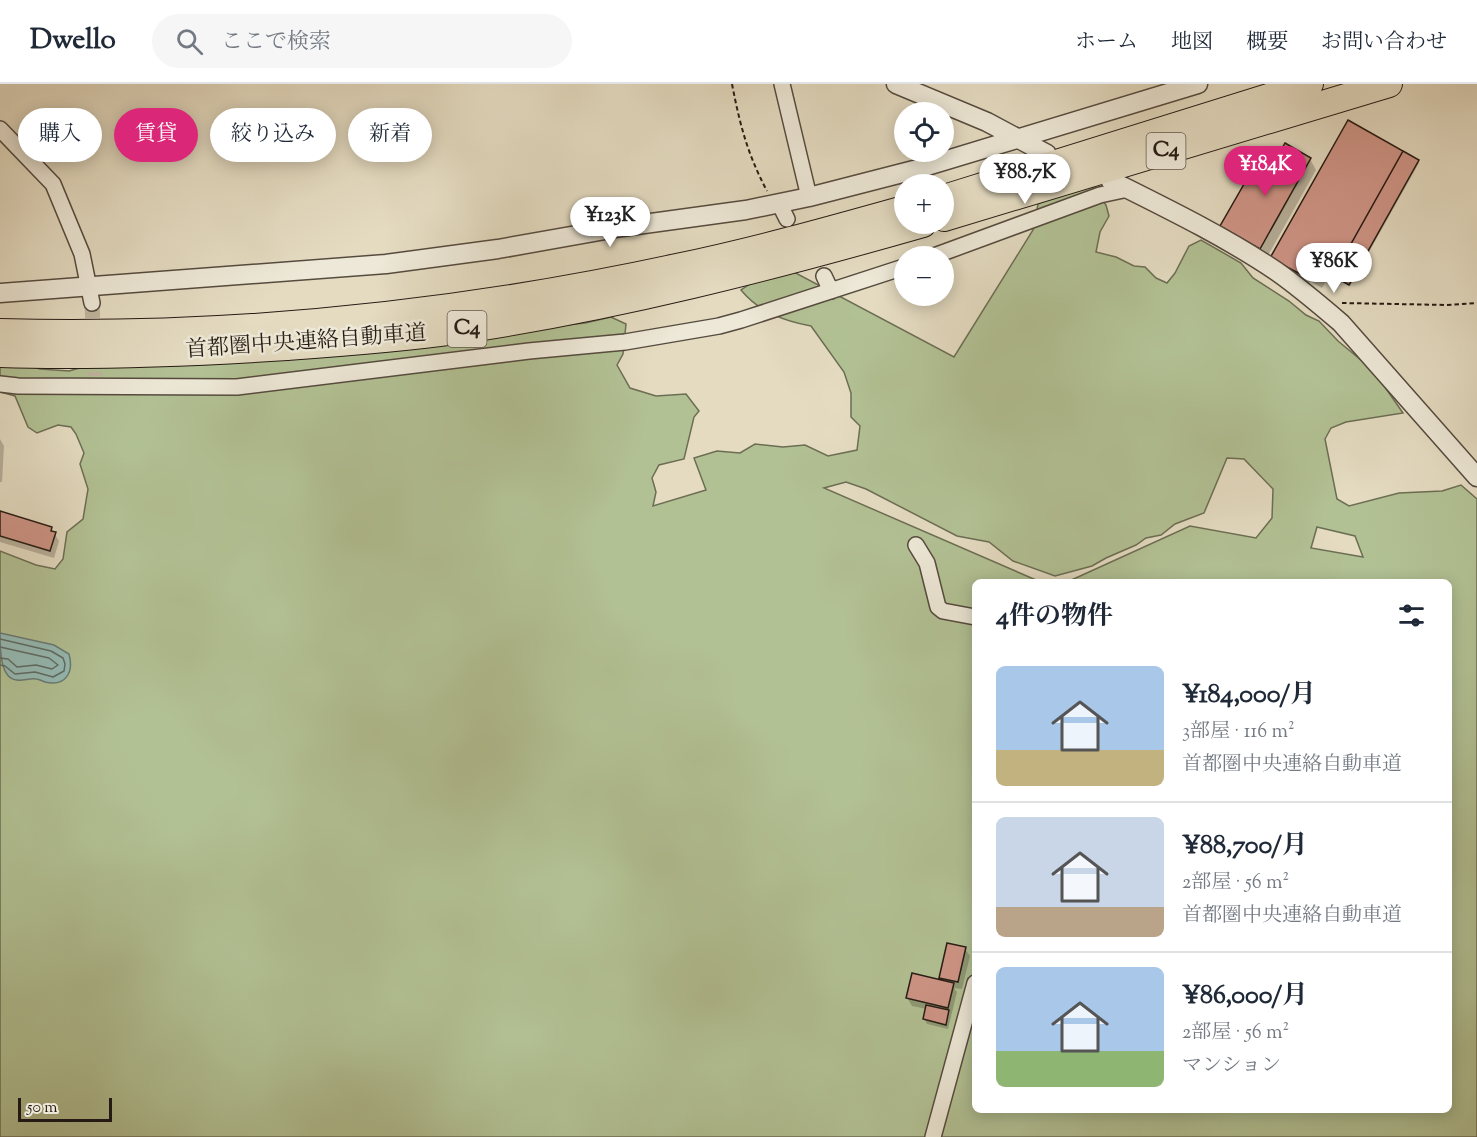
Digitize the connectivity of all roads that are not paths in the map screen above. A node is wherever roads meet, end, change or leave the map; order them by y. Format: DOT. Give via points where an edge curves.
graph roads {
  1 [pos="782,84"];
  2 [pos="896,84"];
  3 [pos="1198,84"];
  4 [pos="1310,84"];
  5 [pos="1389,84"];
  6 [pos="0,129"];
  7 [pos="1017,138"];
  8 [pos="1047,154"];
  9 [pos="1110,180"];
  10 [pos="1128,189"];
  11 [pos="954,195"];
  12 [pos="809,197"];
  13 [pos="894,212"];
  14 [pos="954,215"];
  15 [pos="894,232"];
  16 [pos="954,249"];
  17 [pos="894,270"];
  18 [pos="824,276"];
  19 [pos="831,291"];
  20 [pos="0,293"];
  21 [pos="91,294"];
  22 [pos="0,332"];
  23 [pos="0,354"];
  24 [pos="0,384"];
  25 [pos="1477,477"];
  26 [pos="916,545"];
  27 [pos="972,616"];
  28 [pos="972,994"];
  29 [pos="933,1137"];
  1 -- 12 [label="street"];
  2 -- 7 [label="street"];
  3 -- 7 [label="street"];
  4 -- 11 [label="highway, C4"];
  5 -- 14 [label="highway, C4"];
  6 -- 21 [label="street" via="53,184 82,254"];
  7 -- 8 [label="street"];
  7 -- 12 [label="street"];
  9 -- 10 [label="street"];
  10 -- 16 [label="street" via="1100,195"];
  10 -- 25 [label="street" via="1238,248 1317,303 1341,323"];
  12 -- 21 [label="street" via="780,209 498,249"];
  13 -- 22 [label="highway, 首都圏中央連絡自動車道 / C4" via="676,267 450,307 288,325 129,332"];
  15 -- 23 [label="highway, 首都圏中央連絡自動車道 / C4" via="679,289 454,331 229,351"];
  17 -- 19 [label="street"];
  18 -- 19 [label="street"];
  19 -- 24 [label="street" via="719,326 625,342 237,387 96,381"];
  20 -- 21 [label="street"];
  26 -- 27 [label="street" via="927,563 938,607"];
  28 -- 29 [label="street"];
}
